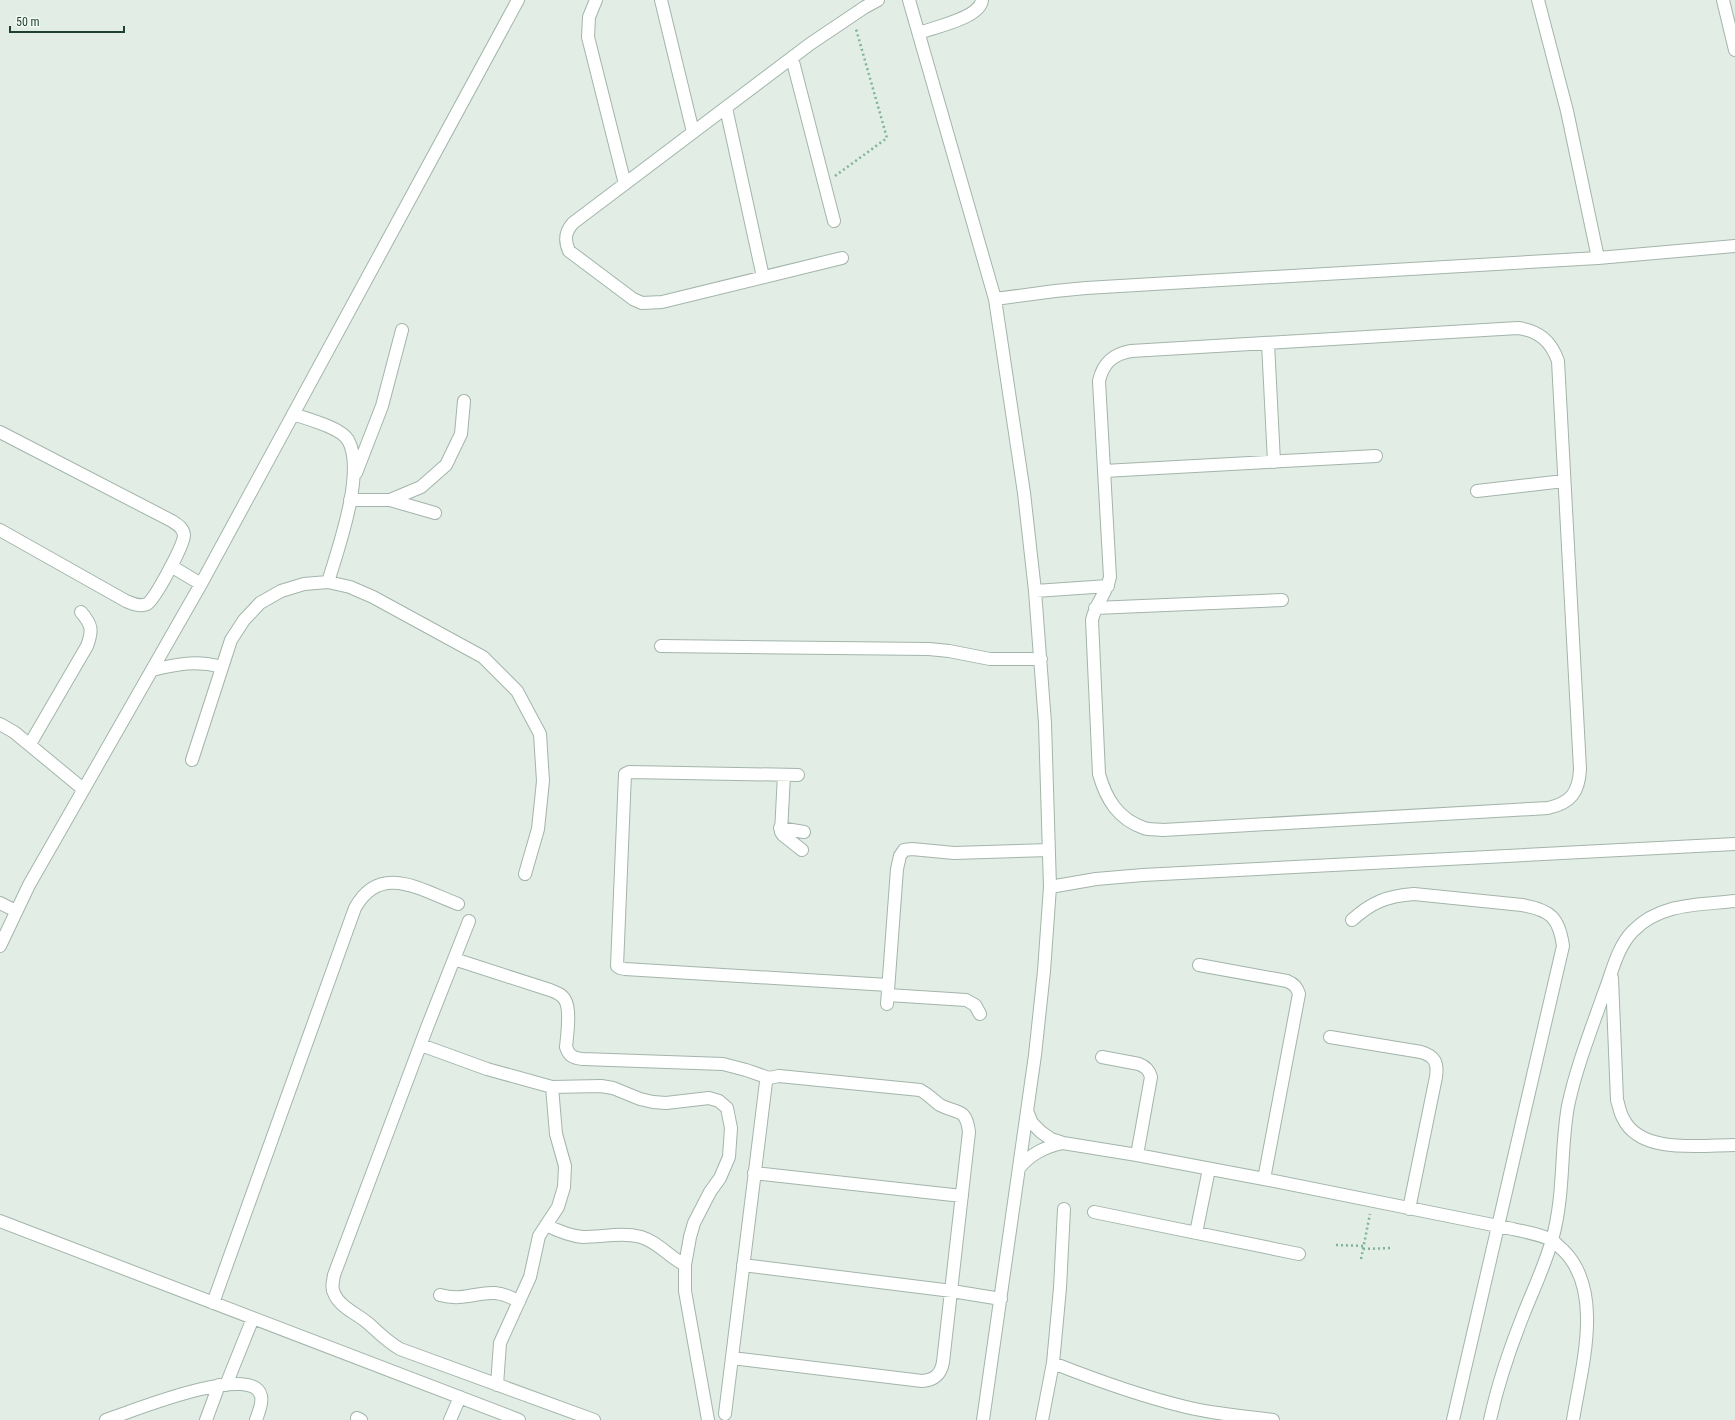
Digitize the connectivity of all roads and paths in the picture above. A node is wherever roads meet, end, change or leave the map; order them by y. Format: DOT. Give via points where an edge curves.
graph roads {
  1 [pos="518,0"];
  2 [pos="596,0"];
  3 [pos="662,0"];
  4 [pos="878,0"];
  5 [pos="909,0"];
  6 [pos="982,0"];
  7 [pos="1538,0"];
  8 [pos="1723,0"];
  9 [pos="852,15"];
  10 [pos="919,33"];
  11 [pos="1735,50"];
  12 [pos="792,58"];
  13 [pos="726,108"];
  14 [pos="694,132"];
  15 [pos="625,184"];
  16 [pos="824,184"];
  17 [pos="834,221"];
  18 [pos="1735,246"];
  19 [pos="842,258"];
  20 [pos="1598,258"];
  21 [pos="764,277"];
  22 [pos="995,299"];
  23 [pos="402,330"];
  24 [pos="1268,343"];
  25 [pos="464,401"];
  26 [pos="293,414"];
  27 [pos="0,432"];
  28 [pos="1376,456"];
  29 [pos="1274,462"];
  30 [pos="1104,471"];
  31 [pos="353,479"];
  32 [pos="1564,481"];
  33 [pos="1477,491"];
  34 [pos="350,500"];
  35 [pos="390,500"];
  36 [pos="435,513"];
  37 [pos="0,530"];
  38 [pos="171,566"];
  39 [pos="328,582"];
  40 [pos="201,584"];
  41 [pos="1108,586"];
  42 [pos="1035,591"];
  43 [pos="1282,600"];
  44 [pos="1095,608"];
  45 [pos="81,612"];
  46 [pos="661,646"];
  47 [pos="1040,659"];
  48 [pos="222,667"];
  49 [pos="152,670"];
  50 [pos="0,724"];
  51 [pos="30,744"];
  52 [pos="192,760"];
  53 [pos="784,775"];
  54 [pos="798,775"];
  55 [pos="83,788"];
  56 [pos="780,828"];
  57 [pos="804,832"];
  58 [pos="1735,844"];
  59 [pos="802,850"];
  60 [pos="1049,850"];
  61 [pos="525,874"];
  62 [pos="1050,887"];
  63 [pos="1735,901"];
  64 [pos="0,903"];
  65 [pos="458,904"];
  66 [pos="16,912"];
  67 [pos="1352,920"];
  68 [pos="469,921"];
  69 [pos="0,946"];
  70 [pos="454,959"];
  71 [pos="1199,965"];
  72 [pos="1612,972"];
  73 [pos="888,995"];
  74 [pos="980,1014"];
  75 [pos="1330,1038"];
  76 [pos="421,1044"];
  77 [pos="1102,1058"];
  78 [pos="769,1078"];
  79 [pos="552,1087"];
  80 [pos="1027,1111"];
  81 [pos="1063,1143"];
  82 [pos="1735,1145"];
  83 [pos="1136,1155"];
  84 [pos="1019,1168"];
  85 [pos="1209,1169"];
  86 [pos="754,1173"];
  87 [pos="1264,1179"];
  88 [pos="962,1196"];
  89 [pos="1373,1201"];
  90 [pos="1064,1209"];
  91 [pos="1409,1209"];
  92 [pos="1094,1212"];
  93 [pos="0,1221"];
  94 [pos="546,1225"];
  95 [pos="1497,1226"];
  96 [pos="1196,1233"];
  97 [pos="1552,1240"];
  98 [pos="1336,1245"];
  99 [pos="1363,1248"];
  100 [pos="1391,1248"];
  101 [pos="1299,1254"];
  102 [pos="1361,1259"];
  103 [pos="685,1265"];
  104 [pos="743,1265"];
  105 [pos="952,1291"];
  106 [pos="440,1295"];
  107 [pos="1001,1299"];
  108 [pos="519,1302"];
  109 [pos="213,1303"];
  110 [pos="253,1318"];
  111 [pos="732,1358"];
  112 [pos="1053,1363"];
  113 [pos="222,1385"];
  114 [pos="497,1385"];
  115 [pos="460,1397"];
  116 [pos="725,1414"];
  117 [pos="106,1420"];
  118 [pos="206,1420"];
  119 [pos="256,1420"];
  120 [pos="450,1420"];
  121 [pos="519,1420"];
  122 [pos="594,1420"];
  123 [pos="708,1420"];
  124 [pos="983,1420"];
  125 [pos="1042,1420"];
  126 [pos="1273,1420"];
  127 [pos="1453,1420"];
  128 [pos="1490,1420"];
  129 [pos="1573,1420"];
  1 -- 26 [label="street"];
  2 -- 15 [label="street" via="589,17 588,37"];
  3 -- 14 [label="street"];
  4 -- 9 [label="street"];
  5 -- 10 [label="street"];
  6 -- 10 [label="street" via="976,12"];
  7 -- 20 [label="street" via="1567,111"];
  8 -- 11 [label="street"];
  9 -- 12 [label="street"];
  9 -- 16 [label="path" via="887,138"];
  10 -- 22 [label="street"];
  12 -- 13 [label="street"];
  12 -- 16 [label="street"];
  13 -- 14 [label="street"];
  13 -- 21 [label="street"];
  14 -- 15 [label="street"];
  15 -- 21 [label="street" via="573,223 565,236 569,251 624,294 642,303 662,302"];
  16 -- 17 [label="street"];
  18 -- 20 [label="street"];
  19 -- 21 [label="street"];
  20 -- 22 [label="street" via="1086,288"];
  22 -- 42 [label="street" via="1024,493"];
  23 -- 31 [label="street" via="382,406"];
  24 -- 29 [label="street"];
  24 -- 30 [label="street" via="1131,351 1113,357 1106,363 1099,381"];
  24 -- 32 [label="street" via="1518,328 1540,334 1554,350 1558,361"];
  25 -- 35 [label="street" via="461,434 446,465 421,487"];
  26 -- 31 [label="street" via="338,431 347,440 354,459"];
  26 -- 40 [label="street"];
  27 -- 38 [label="street" via="179,525 184,536"];
  28 -- 29 [label="street"];
  29 -- 30 [label="street"];
  30 -- 41 [label="street" via="1110,577"];
  31 -- 34 [label="street"];
  32 -- 33 [label="street"];
  32 -- 44 [label="street" via="1580,769 1575,791 1569,800 1559,806 1163,830 1144,828 1128,820 1114,808 1104,792 1099,774 1092,632"];
  34 -- 35 [label="street"];
  34 -- 39 [label="street"];
  35 -- 36 [label="street"];
  37 -- 38 [label="street" via="137,605 143,605 153,599"];
  38 -- 40 [label="street"];
  39 -- 48 [label="street" via="304,584 281,591 260,603 244,620 231,640"];
  39 -- 61 [label="street" via="373,596 483,657 517,692 540,734 544,781 538,829"];
  40 -- 49 [label="street"];
  41 -- 42 [label="street"];
  41 -- 44 [label="street"];
  42 -- 47 [label="street"];
  43 -- 44 [label="street"];
  45 -- 51 [label="street" via="91,627 87,646"];
  46 -- 47 [label="street" via="929,649 990,659"];
  47 -- 60 [label="street"];
  48 -- 49 [label="street" via="191,662"];
  48 -- 52 [label="street"];
  49 -- 55 [label="street"];
  50 -- 51 [label="street"];
  51 -- 55 [label="street"];
  53 -- 54 [label="street"];
  53 -- 56 [label="street"];
  53 -- 73 [label="street" via="629,772 625,774 617,966 625,969"];
  55 -- 66 [label="street"];
  56 -- 57 [label="street"];
  56 -- 59 [label="street" via="783,835"];
  58 -- 62 [label="street" via="1151,874 1096,879"];
  60 -- 62 [label="street"];
  60 -- 73 [label="street" via="954,853 904,850 897,869"];
  62 -- 80 [label="street" via="1043,978"];
  63 -- 72 [label="street" via="1666,909 1647,918 1632,932 1620,950"];
  64 -- 66 [label="street"];
  65 -- 109 [label="street" via="396,881 383,882 361,896"];
  66 -- 69 [label="street"];
  67 -- 95 [label="street" via="1380,900 1414,894 1538,908 1552,916 1561,930 1563,946"];
  68 -- 70 [label="street"];
  70 -- 76 [label="street"];
  70 -- 78 [label="street" via="561,995 567,1007 566,1047 572,1057 723,1064"];
  71 -- 87 [label="street" via="1287,981 1298,988 1299,994"];
  72 -- 82 [label="street" via="1617,1100 1623,1119 1636,1134 1654,1143"];
  72 -- 97 [label="street" via="1579,1064 1568,1107 1559,1210"];
  73 -- 74 [label="street" via="966,1000 975,1005"];
  75 -- 91 [label="street" via="1421,1052 1436,1060 1438,1069"];
  76 -- 79 [label="street" via="487,1069"];
  76 -- 114 [label="street" via="334,1275 333,1293 338,1300 400,1349"];
  77 -- 83 [label="street" via="1140,1064 1149,1071 1151,1077"];
  78 -- 86 [label="street" via="765,1086"];
  78 -- 88 [label="street" via="779,1076 920,1090 939,1104 958,1110 966,1120 968,1132"];
  79 -- 94 [label="street" via="556,1134 565,1174 562,1197"];
  79 -- 103 [label="street" via="601,1086 640,1099 666,1103 709,1098 719,1101 727,1108 731,1128 729,1157 694,1223"];
  80 -- 81 [label="street" via="1032,1123 1040,1132"];
  80 -- 84 [label="street"];
  81 -- 83 [label="street"];
  81 -- 84 [label="street" via="1038,1151"];
  83 -- 85 [label="street"];
  84 -- 107 [label="street"];
  85 -- 87 [label="street"];
  85 -- 96 [label="street"];
  86 -- 88 [label="street"];
  86 -- 104 [label="street"];
  87 -- 89 [label="street"];
  88 -- 105 [label="street"];
  89 -- 91 [label="street"];
  89 -- 99 [label="path"];
  90 -- 112 [label="street"];
  91 -- 95 [label="street"];
  92 -- 96 [label="street"];
  93 -- 109 [label="street"];
  94 -- 103 [label="street" via="572,1235 621,1234 643,1238 653,1242"];
  94 -- 108 [label="street" via="540,1236 530,1277"];
  95 -- 97 [label="street" via="1533,1233"];
  95 -- 127 [label="street"];
  96 -- 101 [label="street"];
  97 -- 128 [label="street" via="1503,1368"];
  97 -- 129 [label="street" via="1571,1258 1583,1282 1587,1308 1586,1335"];
  98 -- 99 [label="path"];
  99 -- 100 [label="path"];
  99 -- 102 [label="path"];
  103 -- 123 [label="street" via="685,1291"];
  104 -- 105 [label="street"];
  104 -- 111 [label="street"];
  105 -- 107 [label="street"];
  105 -- 111 [label="street" via="942,1370 930,1380"];
  106 -- 108 [label="street" via="457,1298 498,1292"];
  107 -- 124 [label="street"];
  108 -- 114 [label="street" via="500,1343"];
  109 -- 110 [label="street"];
  110 -- 113 [label="street"];
  110 -- 115 [label="street"];
  111 -- 116 [label="street"];
  112 -- 125 [label="street"];
  112 -- 126 [label="street" via="1136,1394 1187,1407"];
  113 -- 117 [label="street" via="178,1395"];
  113 -- 118 [label="street"];
  113 -- 119 [label="street" via="246,1385 258,1390 261,1406"];
  114 -- 122 [label="street"];
  115 -- 120 [label="street"];
  115 -- 121 [label="street"];
}
